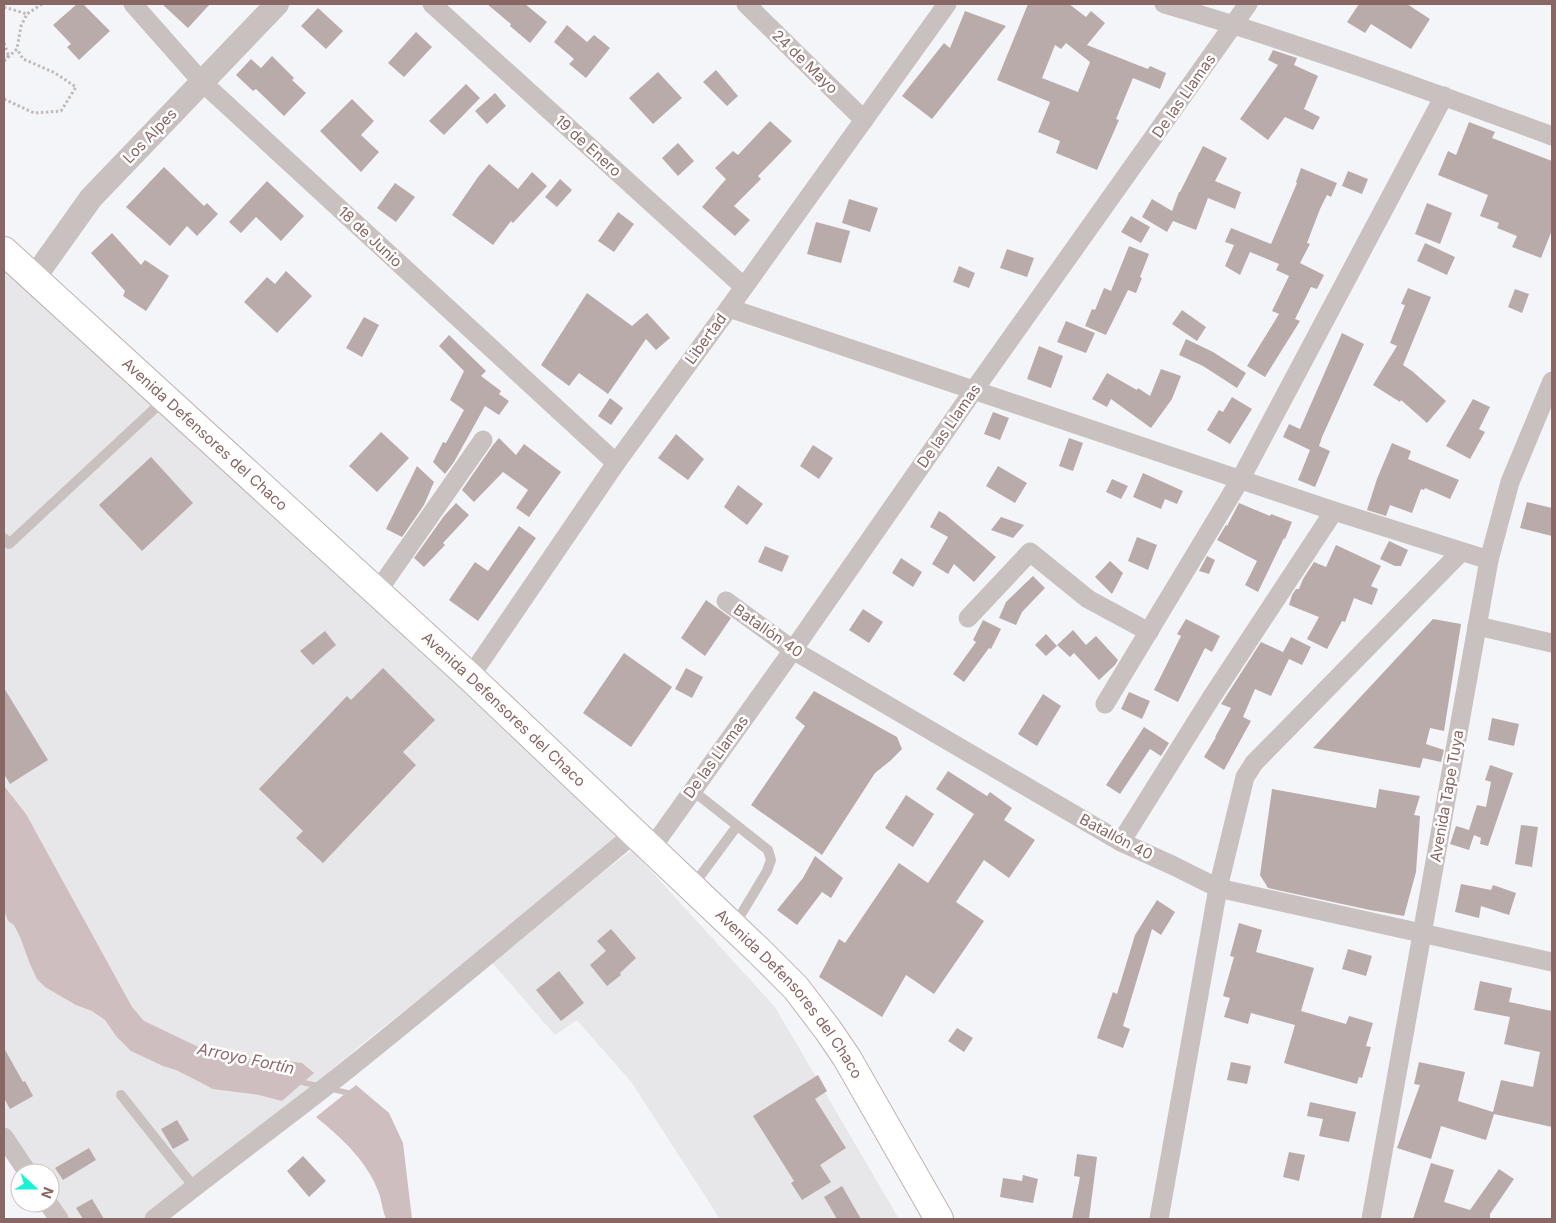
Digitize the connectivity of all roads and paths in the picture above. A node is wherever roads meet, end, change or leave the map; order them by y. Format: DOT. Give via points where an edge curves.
graph roads {
  1 [pos="42,4"];
  2 [pos="133,4"];
  3 [pos="277,4"];
  4 [pos="432,4"];
  5 [pos="746,4"];
  6 [pos="947,4"];
  7 [pos="1164,4"];
  8 [pos="1248,4"];
  9 [pos="4,7"];
  10 [pos="27,14"];
  11 [pos="1234,24"];
  12 [pos="4,44"];
  13 [pos="17,49"];
  14 [pos="4,55"];
  15 [pos="9,57"];
  16 [pos="4,62"];
  17 [pos="202,82"];
  18 [pos="1444,96"];
  19 [pos="4,99"];
  20 [pos="864,120"];
  21 [pos="1552,136"];
  22 [pos="4,251"];
  23 [pos="34,278"];
  24 [pos="744,287"];
  25 [pos="729,308"];
  26 [pos="1552,381"];
  27 [pos="974,390"];
  28 [pos="166,399"];
  29 [pos="483,440"];
  30 [pos="616,463"];
  31 [pos="1240,480"];
  32 [pos="1334,511"];
  33 [pos="4,538"];
  34 [pos="1461,552"];
  35 [pos="1489,560"];
  36 [pos="377,592"];
  37 [pos="726,601"];
  38 [pos="968,618"];
  39 [pos="1477,626"];
  40 [pos="1149,632"];
  41 [pos="1552,643"];
  42 [pos="793,650"];
  43 [pos="470,677"];
  44 [pos="1105,704"];
  45 [pos="692,790"];
  46 [pos="737,826"];
  47 [pos="643,841"];
  48 [pos="1121,842"];
  49 [pos="692,887"];
  50 [pos="1218,888"];
  51 [pos="734,927"];
  52 [pos="1422,933"];
  53 [pos="1552,962"];
  54 [pos="121,1095"];
  55 [pos="4,1137"];
  56 [pos="21,1163"];
  57 [pos="194,1187"];
  58 [pos="154,1219"];
  59 [pos="939,1219"];
  60 [pos="1159,1219"];
  61 [pos="1371,1219"];
  1 -- 10 [label="path"];
  2 -- 17 [label="street, 18 de Junio"];
  3 -- 17 [label="street, Los Alpes"];
  4 -- 24 [label="street, 19 de Enero"];
  5 -- 20 [label="street, 24 de Mayo"];
  6 -- 20 [label="street, Libertad"];
  7 -- 11 [label="street"];
  8 -- 11 [label="street, De las Llamas"];
  9 -- 10 [label="path"];
  10 -- 13 [label="path"];
  11 -- 18 [label="street"];
  11 -- 27 [label="street, De las Llamas"];
  12 -- 15 [label="path"];
  13 -- 15 [label="path"];
  13 -- 19 [label="path" via="23,59 76,87 61,111 34,113"];
  14 -- 15 [label="path"];
  15 -- 16 [label="path"];
  17 -- 23 [label="street, Los Alpes" via="91,198"];
  17 -- 30 [label="street, 18 de Junio"];
  18 -- 21 [label="street"];
  18 -- 31 [label="street"];
  20 -- 24 [label="street, Libertad"];
  22 -- 23 [label="main road, Avenida Defensores del Chaco"];
  23 -- 28 [label="main road, Avenida Defensores del Chaco"];
  24 -- 25 [label="street, Libertad"];
  25 -- 27 [label="street"];
  25 -- 30 [label="street, Libertad"];
  26 -- 35 [label="street, Avenida Tape Tuya" via="1510,482"];
  27 -- 31 [label="street"];
  27 -- 42 [label="street, De las Llamas"];
  28 -- 33 [label="lane" via="9,544"];
  28 -- 36 [label="main road, Avenida Defensores del Chaco"];
  29 -- 36 [label="street"];
  30 -- 43 [label="street, Libertad"];
  31 -- 32 [label="street"];
  31 -- 40 [label="street"];
  32 -- 34 [label="street"];
  32 -- 48 [label="street"];
  34 -- 35 [label="street"];
  34 -- 50 [label="street" via="1254,763 1245,777"];
  35 -- 39 [label="street, Avenida Tape Tuya"];
  36 -- 43 [label="main road, Avenida Defensores del Chaco"];
  37 -- 42 [label="street, Batallón 40"];
  38 -- 40 [label="street" via="1030,552 1088,599"];
  39 -- 41 [label="street"];
  39 -- 52 [label="street, Avenida Tape Tuya"];
  40 -- 44 [label="street"];
  42 -- 45 [label="street, De las Llamas"];
  42 -- 48 [label="street, Batallón 40"];
  43 -- 47 [label="main road, Avenida Defensores del Chaco"];
  45 -- 46 [label="lane"];
  45 -- 47 [label="street, De las Llamas"];
  46 -- 49 [label="lane"];
  46 -- 51 [label="lane" via="768,850 771,860"];
  47 -- 49 [label="main road, Avenida Defensores del Chaco"];
  47 -- 57 [label="street, De las Llamas"];
  48 -- 50 [label="street, Batallón 40"];
  49 -- 51 [label="main road, Avenida Defensores del Chaco"];
  50 -- 52 [label="street, Batallón 40"];
  50 -- 60 [label="street"];
  51 -- 59 [label="main road, Avenida Defensores del Chaco" via="796,988 828,1030"];
  52 -- 53 [label="street, Batallón 40"];
  52 -- 61 [label="street, Avenida Tape Tuya"];
  54 -- 57 [label="lane"];
  55 -- 56 [label="street"];
  57 -- 58 [label="street, De las Llamas"];
}
